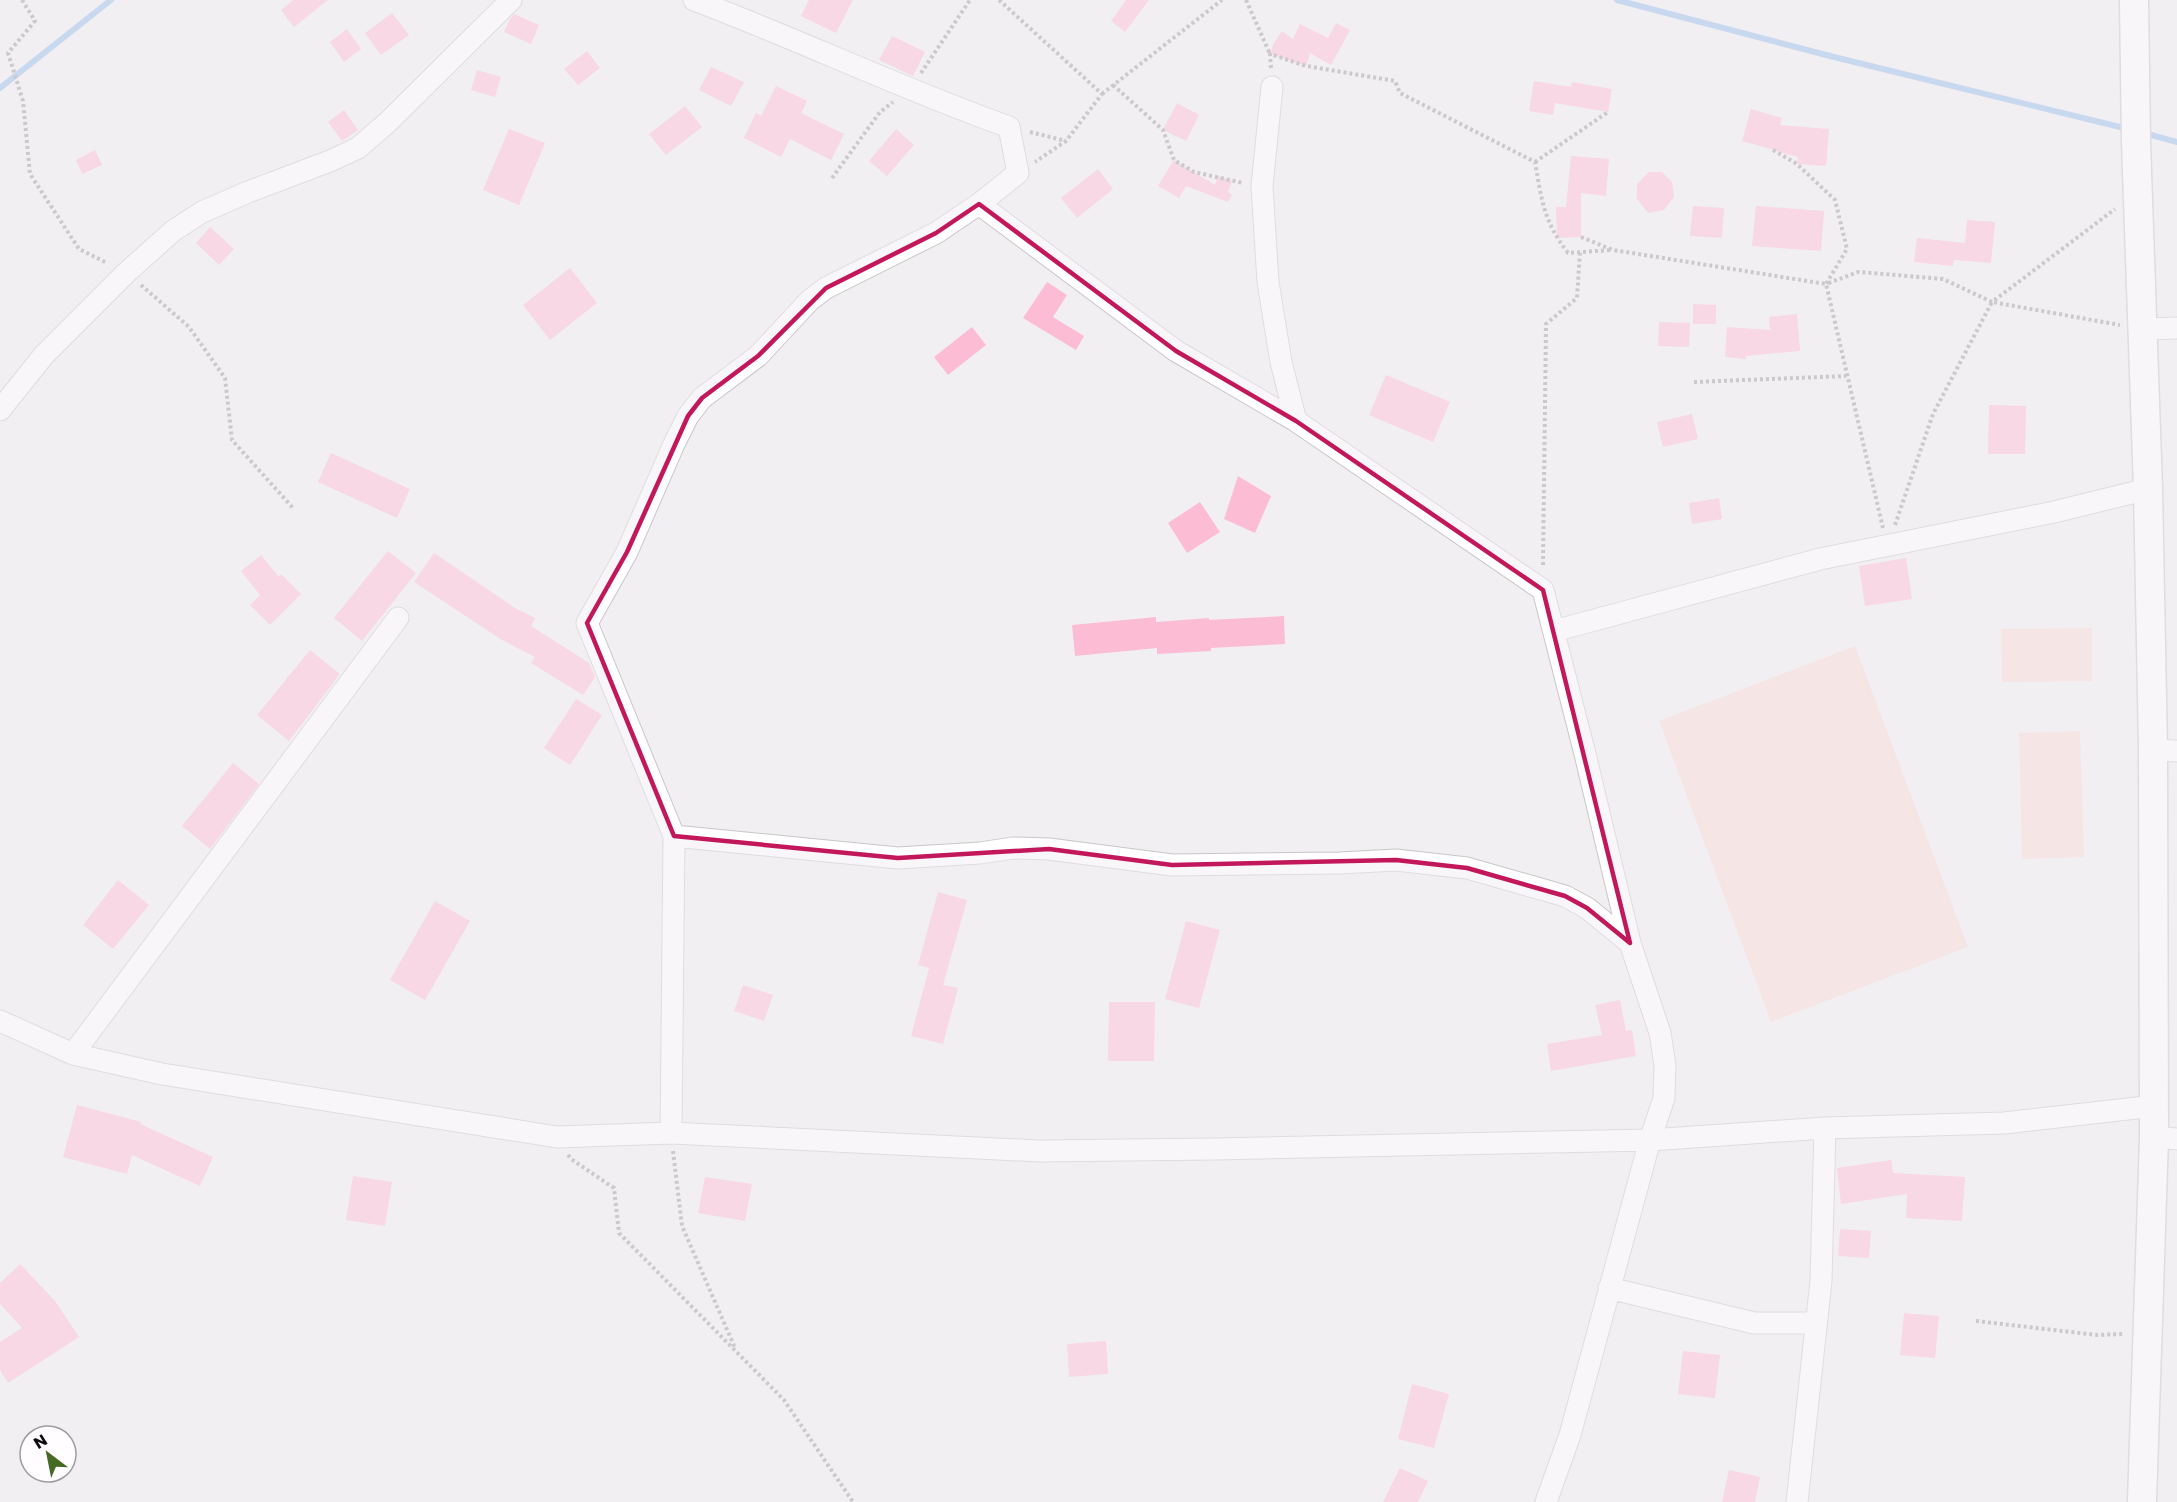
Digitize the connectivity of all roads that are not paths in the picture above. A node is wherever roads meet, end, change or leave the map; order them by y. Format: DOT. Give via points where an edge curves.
graph roads {
  1 [pos="511,0"];
  2 [pos="694,0"];
  3 [pos="2134,0"];
  4 [pos="1272,87"];
  5 [pos="979,204"];
  6 [pos="2177,328"];
  7 [pos="2143,329"];
  8 [pos="0,410"];
  9 [pos="1296,421"];
  10 [pos="2148,489"];
  11 [pos="398,618"];
  12 [pos="1554,631"];
  13 [pos="2165,750"];
  14 [pos="674,836"];
  15 [pos="1630,942"];
  16 [pos="0,1022"];
  17 [pos="73,1054"];
  18 [pos="2154,1106"];
  19 [pos="1825,1128"];
  20 [pos="671,1133"];
  21 [pos="2165,1138"];
  22 [pos="1650,1140"];
  23 [pos="1609,1288"];
  24 [pos="1816,1323"];
  25 [pos="1546,1502"];
  26 [pos="1797,1502"];
  27 [pos="2142,1502"];
  1 -- 8 [label="street" via="358,148 202,212 173,231 44,355"];
  2 -- 5 [label="street" via="1009,127 1018,173"];
  3 -- 7 [label="street"];
  4 -- 9 [label="street" via="1262,186 1268,282 1281,362"];
  5 -- 9 [label="street" via="1176,351"];
  5 -- 14 [label="street" via="936,233 826,288 758,356 702,398 688,416 627,552 587,624"];
  6 -- 7 [label="street"];
  7 -- 10 [label="street"];
  9 -- 12 [label="street" via="1543,590"];
  10 -- 12 [label="street" via="1820,559"];
  10 -- 13 [label="street"];
  11 -- 17 [label="street"];
  12 -- 15 [label="street"];
  13 -- 18 [label="street"];
  14 -- 15 [label="street" via="898,858 1013,848 1172,865 1396,860 1467,868 1565,896"];
  14 -- 20 [label="street"];
  15 -- 22 [label="street" via="1660,1033 1665,1065 1664,1098"];
  16 -- 17 [label="street"];
  17 -- 20 [label="street" via="162,1074 557,1137"];
  18 -- 19 [label="street" via="2004,1123"];
  18 -- 21 [label="street"];
  19 -- 22 [label="street"];
  19 -- 24 [label="street" via="1821,1281"];
  20 -- 22 [label="street" via="1040,1151"];
  21 -- 27 [label="street" via="2146,1334"];
  22 -- 23 [label="street"];
  23 -- 24 [label="street" via="1754,1323"];
  23 -- 25 [label="street" via="1570,1435"];
  24 -- 26 [label="street"];
}
